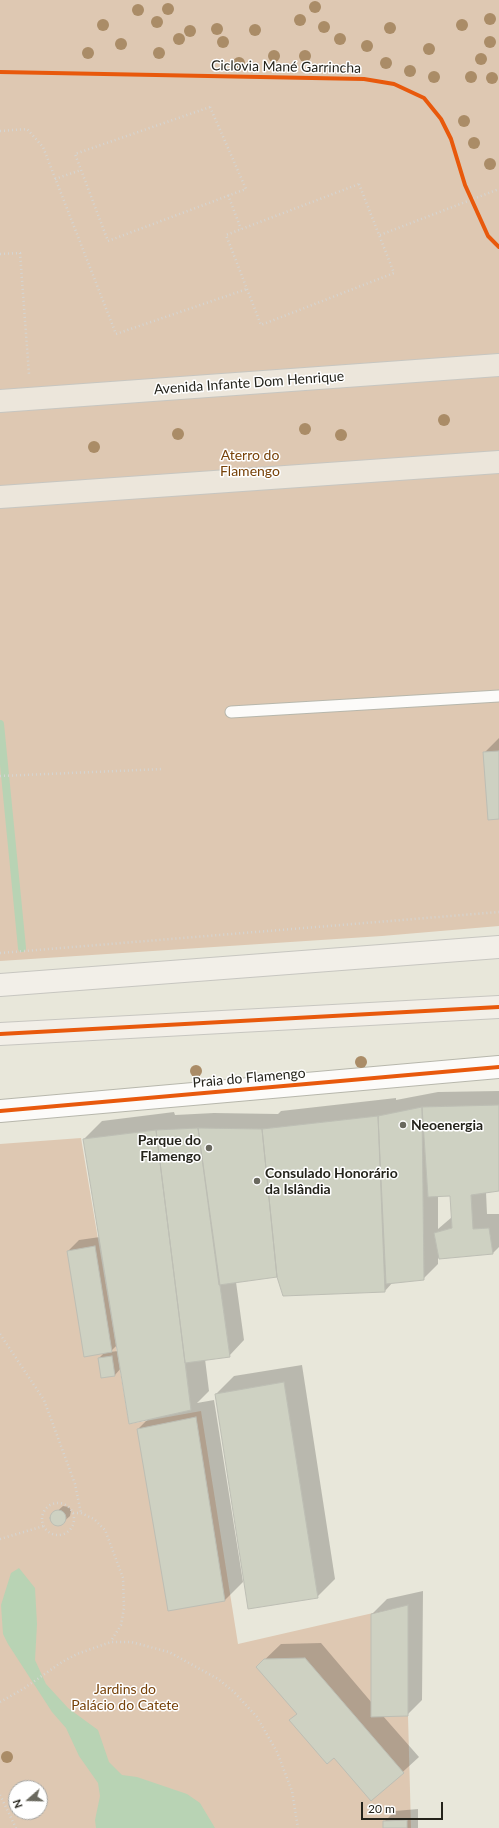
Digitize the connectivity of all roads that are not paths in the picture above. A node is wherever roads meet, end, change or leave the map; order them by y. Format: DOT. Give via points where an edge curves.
graph roads {
  1 [pos="499,365"];
  2 [pos="0,401"];
  3 [pos="499,462"];
  4 [pos="0,497"];
  5 [pos="499,696"];
  6 [pos="231,712"];
  7 [pos="499,947"];
  8 [pos="0,985"];
  9 [pos="499,1007"];
  10 [pos="0,1034"];
  11 [pos="499,1067"];
  12 [pos="0,1111"];
  1 -- 2 [label="highway, Avenida Infante Dom Henrique"];
  3 -- 4 [label="highway"];
  5 -- 6 [label="lane"];
  7 -- 8 [label="main road"];
  9 -- 10 [label="main road"];
  11 -- 12 [label="street, Praia do Flamengo"];
}
